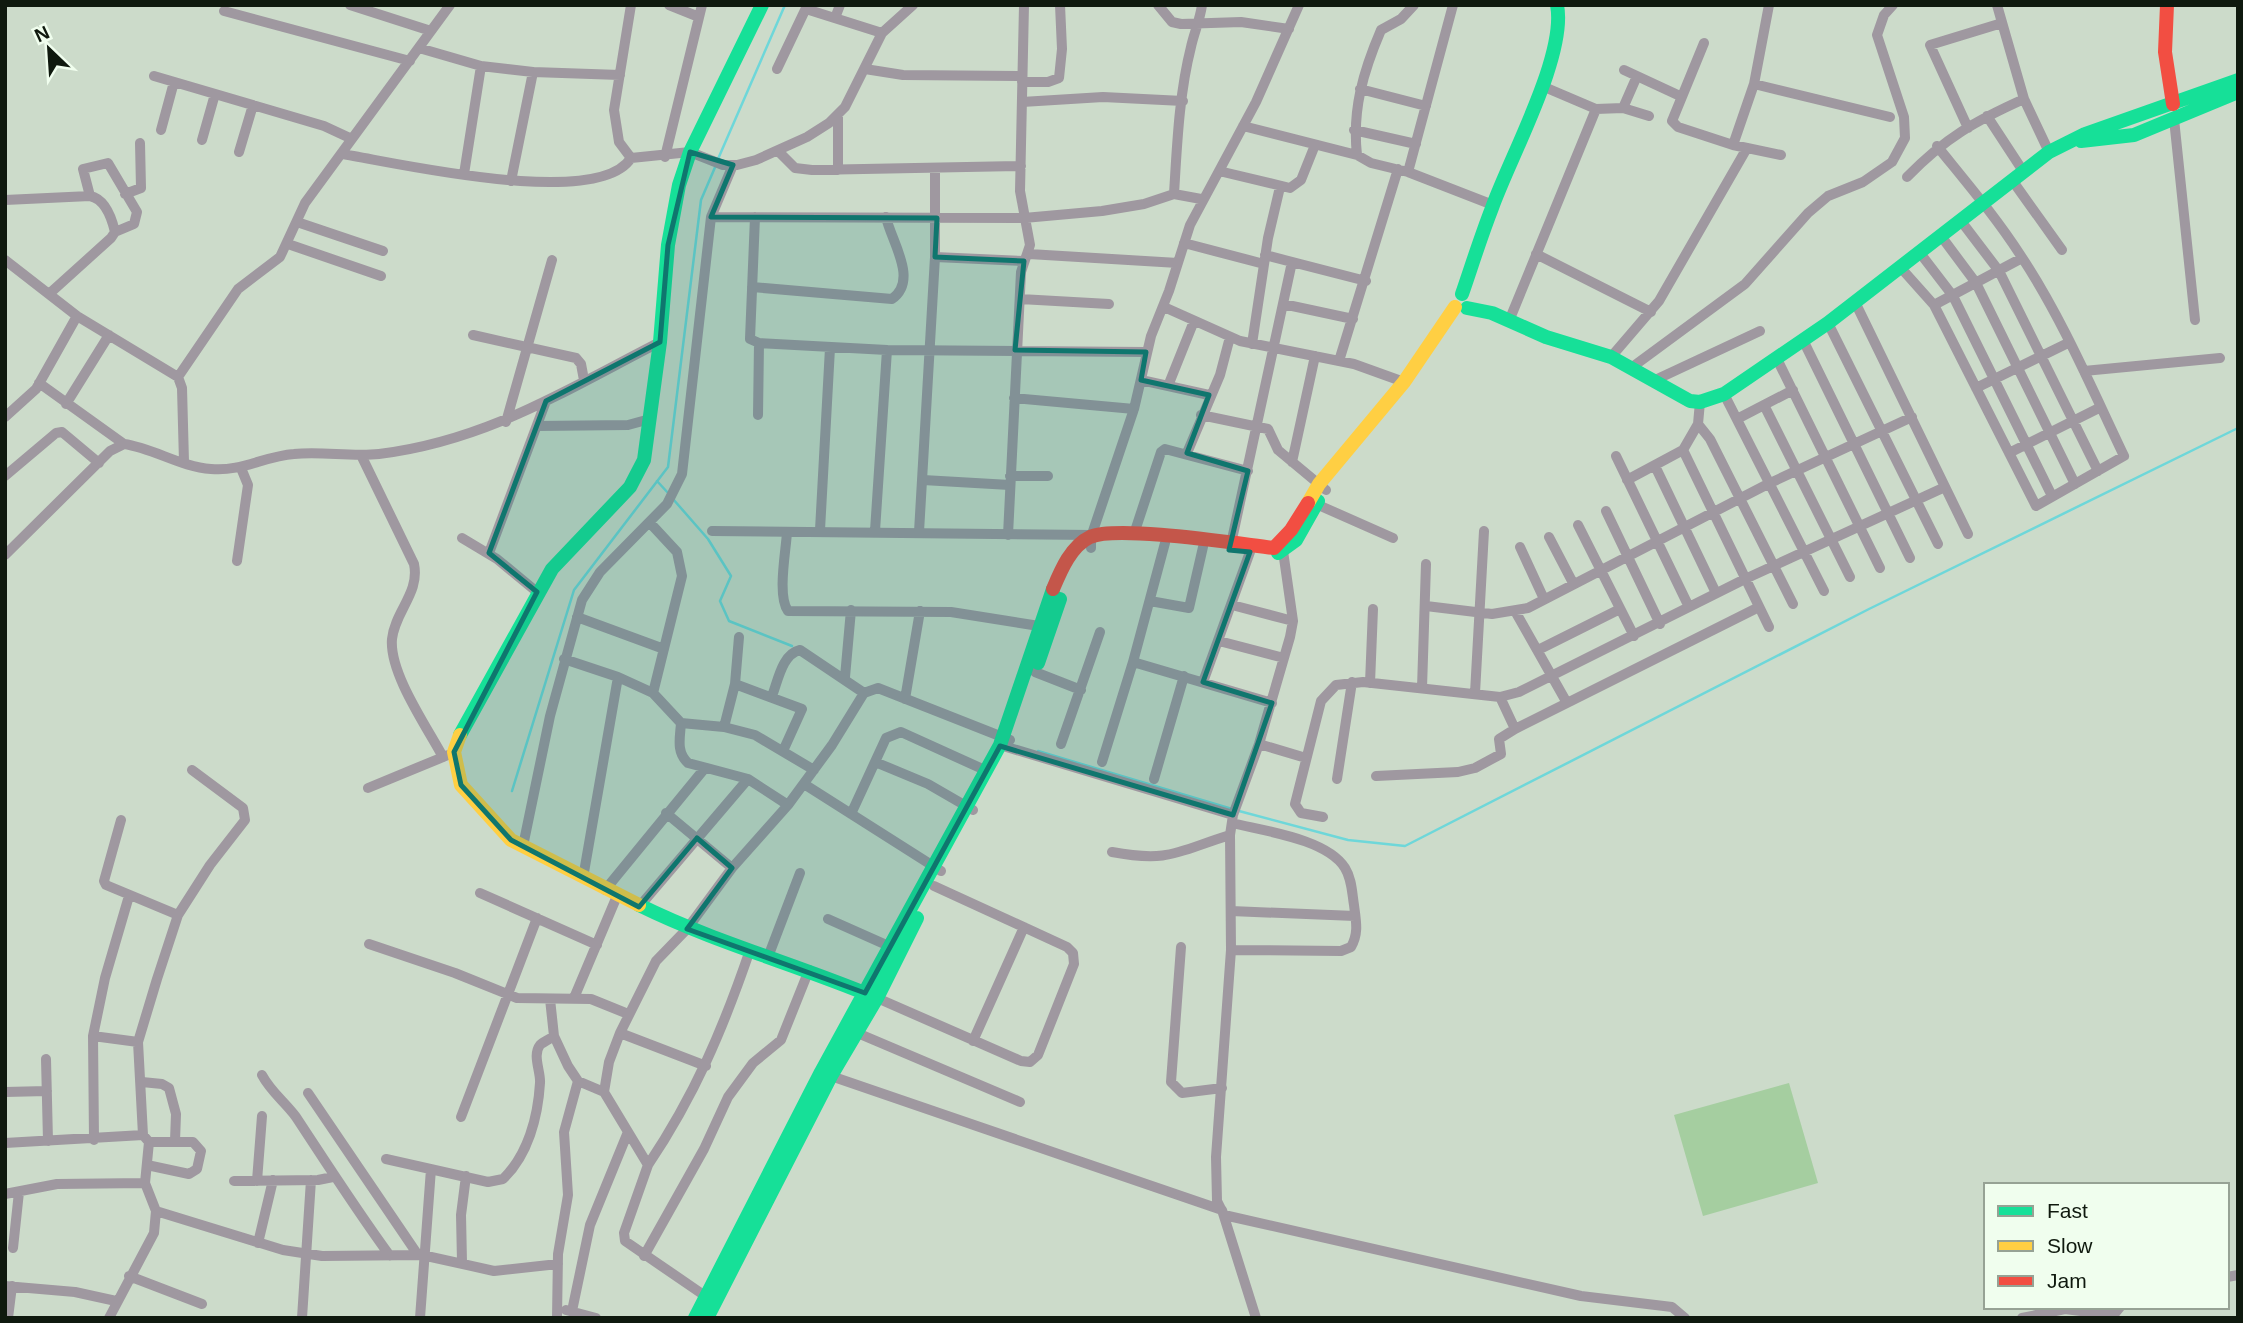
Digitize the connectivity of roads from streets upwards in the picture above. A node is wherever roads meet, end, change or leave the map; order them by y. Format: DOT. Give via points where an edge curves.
graph roads {
  1 [pos="350,5"];
  2 [pos="450,5"];
  3 [pos="631,5"];
  4 [pos="669,5"];
  5 [pos="702,5"];
  6 [pos="762,5"];
  7 [pos="840,5"];
  8 [pos="914,5"];
  9 [pos="1024,5"];
  10 [pos="1060,5"];
  11 [pos="1158,5"];
  12 [pos="1202,5"];
  13 [pos="1299,5"];
  14 [pos="1414,5"];
  15 [pos="1453,5"];
  16 [pos="1769,5"];
  17 [pos="1893,5"];
  18 [pos="1997,5"];
  19 [pos="2167,5"];
  20 [pos="1559,6"];
  21 [pos="807,7"];
  22 [pos="224,11"];
  23 [pos="699,17"];
  24 [pos="835,18"];
  25 [pos="1200,23"];
  26 [pos="2002,23"];
  27 [pos="1289,29"];
  28 [pos="431,31"];
  29 [pos="882,33"];
  30 [pos="1704,43"];
  31 [pos="419,48"];
  32 [pos="410,61"];
  33 [pos="481,66"];
  34 [pos="777,69"];
  35 [pos="865,69"];
  36 [pos="1624,70"];
  37 [pos="533,72"];
  38 [pos="620,75"];
  39 [pos="153,76"];
  40 [pos="1637,76"];
  41 [pos="1022,79"];
  42 [pos="2238,80"];
  43 [pos="174,82"];
  44 [pos="1754,84"];
  45 [pos="1542,86"];
  46 [pos="1360,89"];
  47 [pos="2238,92"];
  48 [pos="215,94"];
  49 [pos="1680,96"];
  50 [pos="2024,99"];
  51 [pos="1183,101"];
  52 [pos="1021,102"];
  53 [pos="253,106"];
  54 [pos="1426,106"];
  55 [pos="1623,108"];
  56 [pos="1596,109"];
  57 [pos="2174,112"];
  58 [pos="838,114"];
  59 [pos="1649,116"];
  60 [pos="1987,116"];
  61 [pos="1890,117"];
  62 [pos="1243,126"];
  63 [pos="1968,128"];
  64 [pos="161,130"];
  65 [pos="1354,130"];
  66 [pos="352,139"];
  67 [pos="202,140"];
  68 [pos="139,143"];
  69 [pos="1416,144"];
  70 [pos="1315,145"];
  71 [pos="1733,145"];
  72 [pos="1937,146"];
  73 [pos="1747,148"];
  74 [pos="778,151"];
  75 [pos="239,152"];
  76 [pos="2049,152"];
  77 [pos="692,153"];
  78 [pos="342,154"];
  79 [pos="1357,155"];
  80 [pos="1781,155"];
  81 [pos="665,157"];
  82 [pos="631,158"];
  83 [pos="728,165"];
  84 [pos="1021,166"];
  85 [pos="935,168"];
  86 [pos="838,170"];
  87 [pos="1403,170"];
  88 [pos="1219,171"];
  89 [pos="464,174"];
  90 [pos="2017,176"];
  91 [pos="1907,177"];
  92 [pos="511,181"];
  93 [pos="1280,187"];
  94 [pos="125,194"];
  95 [pos="1174,194"];
  96 [pos="90,196"];
  97 [pos="1201,199"];
  98 [pos="5,200"];
  99 [pos="1983,203"];
  100 [pos="1493,205"];
  101 [pos="711,217"];
  102 [pos="755,217"];
  103 [pos="886,217"];
  104 [pos="937,218"];
  105 [pos="1024,218"];
  106 [pos="1961,221"];
  107 [pos="297,222"];
  108 [pos="115,232"];
  109 [pos="1941,236"];
  110 [pos="1184,243"];
  111 [pos="288,244"];
  112 [pos="2062,250"];
  113 [pos="383,251"];
  114 [pos="1920,253"];
  115 [pos="1536,254"];
  116 [pos="935,257"];
  117 [pos="1026,258"];
  118 [pos="2022,258"];
  119 [pos="1264,259"];
  120 [pos="5,260"];
  121 [pos="552,260"];
  122 [pos="1292,262"];
  123 [pos="1178,263"];
  124 [pos="1901,268"];
  125 [pos="1999,271"];
  126 [pos="381,275"];
  127 [pos="1366,281"];
  128 [pos="1976,283"];
  129 [pos="752,287"];
  130 [pos="49,295"];
  131 [pos="1953,296"];
  132 [pos="1020,299"];
  133 [pos="1855,302"];
  134 [pos="1109,304"];
  135 [pos="1283,304"];
  136 [pos="1461,305"];
  137 [pos="1934,305"];
  138 [pos="1164,307"];
  139 [pos="1651,312"];
  140 [pos="75,314"];
  141 [pos="1353,319"];
  142 [pos="2195,320"];
  143 [pos="1194,321"];
  144 [pos="1509,321"];
  145 [pos="1828,323"];
  146 [pos="1760,331"];
  147 [pos="109,335"];
  148 [pos="472,335"];
  149 [pos="1230,337"];
  150 [pos="1803,340"];
  151 [pos="660,342"];
  152 [pos="759,343"];
  153 [pos="2068,343"];
  154 [pos="1252,344"];
  155 [pos="1272,347"];
  156 [pos="527,348"];
  157 [pos="830,348"];
  158 [pos="887,350"];
  159 [pos="931,350"];
  160 [pos="1015,350"];
  161 [pos="1146,352"];
  162 [pos="2043,355"];
  163 [pos="1315,356"];
  164 [pos="1611,357"];
  165 [pos="2220,358"];
  166 [pos="1777,359"];
  167 [pos="1339,361"];
  168 [pos="2020,366"];
  169 [pos="1631,368"];
  170 [pos="2084,371"];
  171 [pos="178,377"];
  172 [pos="1994,379"];
  173 [pos="584,380"];
  174 [pos="1142,380"];
  175 [pos="1653,380"];
  176 [pos="1404,382"];
  177 [pos="39,383"];
  178 [pos="1168,386"];
  179 [pos="1976,388"];
  180 [pos="1793,390"];
  181 [pos="1724,394"];
  182 [pos="1209,395"];
  183 [pos="1014,398"];
  184 [pos="546,401"];
  185 [pos="1700,402"];
  186 [pos="65,404"];
  187 [pos="1764,405"];
  188 [pos="2101,407"];
  189 [pos="1134,409"];
  190 [pos="758,415"];
  191 [pos="1201,415"];
  192 [pos="5,417"];
  193 [pos="1912,417"];
  194 [pos="650,419"];
  195 [pos="1737,419"];
  196 [pos="2075,421"];
  197 [pos="506,422"];
  198 [pos="1698,424"];
  199 [pos="537,426"];
  200 [pos="1259,427"];
  201 [pos="1882,429"];
  202 [pos="2052,432"];
  203 [pos="1853,442"];
  204 [pos="124,444"];
  205 [pos="2026,445"];
  206 [pos="1683,450"];
  207 [pos="1187,453"];
  208 [pos="2009,453"];
  209 [pos="361,455"];
  210 [pos="1616,456"];
  211 [pos="1825,456"];
  212 [pos="184,462"];
  213 [pos="1292,462"];
  214 [pos="99,463"];
  215 [pos="1655,466"];
  216 [pos="241,468"];
  217 [pos="1796,470"];
  218 [pos="1248,471"];
  219 [pos="2098,471"];
  220 [pos="5,476"];
  221 [pos="1048,476"];
  222 [pos="923,480"];
  223 [pos="1627,480"];
  224 [pos="1010,481"];
  225 [pos="1768,484"];
  226 [pos="2076,484"];
  227 [pos="1322,487"];
  228 [pos="1945,487"];
  229 [pos="2052,496"];
  230 [pos="1740,498"];
  231 [pos="1916,499"];
  232 [pos="1316,503"];
  233 [pos="1606,511"];
  234 [pos="1888,511"];
  235 [pos="1712,512"];
  236 [pos="650,524"];
  237 [pos="1860,524"];
  238 [pos="1578,525"];
  239 [pos="1684,527"];
  240 [pos="820,530"];
  241 [pos="712,531"];
  242 [pos="875,531"];
  243 [pos="1484,531"];
  244 [pos="787,532"];
  245 [pos="919,532"];
  246 [pos="1134,534"];
  247 [pos="1968,534"];
  248 [pos="1008,535"];
  249 [pos="1549,537"];
  250 [pos="462,538"];
  251 [pos="1394,538"];
  252 [pos="1091,540"];
  253 [pos="1657,540"];
  254 [pos="1831,540"];
  255 [pos="1165,542"];
  256 [pos="1231,544"];
  257 [pos="1938,544"];
  258 [pos="1203,547"];
  259 [pos="1520,547"];
  260 [pos="1283,551"];
  261 [pos="1250,552"];
  262 [pos="489,553"];
  263 [pos="1803,553"];
  264 [pos="5,555"];
  265 [pos="1628,555"];
  266 [pos="1910,558"];
  267 [pos="237,561"];
  268 [pos="1426,564"];
  269 [pos="1774,567"];
  270 [pos="1600,568"];
  271 [pos="1880,568"];
  272 [pos="1850,578"];
  273 [pos="1745,579"];
  274 [pos="1573,583"];
  275 [pos="1824,591"];
  276 [pos="537,592"];
  277 [pos="1716,593"];
  278 [pos="1544,599"];
  279 [pos="1150,601"];
  280 [pos="1793,604"];
  281 [pos="1232,605"];
  282 [pos="1426,606"];
  283 [pos="1689,607"];
  284 [pos="1759,607"];
  285 [pos="1373,609"];
  286 [pos="1620,609"];
  287 [pos="851,610"];
  288 [pos="920,611"];
  289 [pos="1515,611"];
  290 [pos="1479,612"];
  291 [pos="577,617"];
  292 [pos="1293,621"];
  293 [pos="1660,624"];
  294 [pos="1040,626"];
  295 [pos="1769,627"];
  296 [pos="1100,632"];
  297 [pos="1634,636"];
  298 [pos="739,637"];
  299 [pos="1219,641"];
  300 [pos="664,649"];
  301 [pos="1538,650"];
  302 [pos="1284,658"];
  303 [pos="564,659"];
  304 [pos="1133,662"];
  305 [pos="1035,672"];
  306 [pos="1184,676"];
  307 [pos="1554,676"];
  308 [pos="618,677"];
  309 [pos="845,677"];
  310 [pos="1203,682"];
  311 [pos="1352,682"];
  312 [pos="1370,682"];
  313 [pos="735,684"];
  314 [pos="1422,688"];
  315 [pos="1081,690"];
  316 [pos="653,692"];
  317 [pos="864,693"];
  318 [pos="1475,693"];
  319 [pos="772,696"];
  320 [pos="1500,696"];
  321 [pos="905,699"];
  322 [pos="1567,702"];
  323 [pos="1272,703"];
  324 [pos="681,723"];
  325 [pos="724,727"];
  326 [pos="1515,729"];
  327 [pos="1005,743"];
  328 [pos="1061,744"];
  329 [pos="1259,744"];
  330 [pos="783,751"];
  331 [pos="449,755"];
  332 [pos="1306,758"];
  333 [pos="875,762"];
  334 [pos="1102,762"];
  335 [pos="705,768"];
  336 [pos="192,770"];
  337 [pos="814,771"];
  338 [pos="987,771"];
  339 [pos="1376,776"];
  340 [pos="748,779"];
  341 [pos="1154,779"];
  342 [pos="1337,779"];
  343 [pos="804,784"];
  344 [pos="368,788"];
  345 [pos="788,805"];
  346 [pos="970,808"];
  347 [pos="666,813"];
  348 [pos="851,814"];
  349 [pos="1323,817"];
  350 [pos="1233,819"];
  351 [pos="121,820"];
  352 [pos="1230,835"];
  353 [pos="697,838"];
  354 [pos="517,843"];
  355 [pos="1112,852"];
  356 [pos="732,868"];
  357 [pos="937,869"];
  358 [pos="800,873"];
  359 [pos="583,878"];
  360 [pos="934,886"];
  361 [pos="480,893"];
  362 [pos="611,893"];
  363 [pos="129,896"];
  364 [pos="639,907"];
  365 [pos="1231,911"];
  366 [pos="178,915"];
  367 [pos="1355,916"];
  368 [pos="537,918"];
  369 [pos="828,919"];
  370 [pos="1024,927"];
  371 [pos="687,929"];
  372 [pos="369,944"];
  373 [pos="597,945"];
  374 [pos="891,947"];
  375 [pos="1181,947"];
  376 [pos="750,950"];
  377 [pos="1231,950"];
  378 [pos="768,957"];
  379 [pos="809,970"];
  380 [pos="506,995"];
  381 [pos="871,996"];
  382 [pos="575,998"];
  383 [pos="551,999"];
  384 [pos="628,1014"];
  385 [pos="855,1032"];
  386 [pos="620,1033"];
  387 [pos="93,1036"];
  388 [pos="554,1036"];
  389 [pos="973,1041"];
  390 [pos="138,1042"];
  391 [pos="843,1044"];
  392 [pos="46,1059"];
  393 [pos="706,1066"];
  394 [pos="826,1074"];
  395 [pos="262,1075"];
  396 [pos="578,1081"];
  397 [pos="142,1082"];
  398 [pos="1222,1088"];
  399 [pos="47,1091"];
  400 [pos="5,1092"];
  401 [pos="604,1092"];
  402 [pos="308,1093"];
  403 [pos="1020,1102"];
  404 [pos="262,1116"];
  405 [pos="461,1117"];
  406 [pos="5,1132"];
  407 [pos="628,1132"];
  408 [pos="146,1139"];
  409 [pos="94,1140"];
  410 [pos="48,1141"];
  411 [pos="176,1141"];
  412 [pos="6,1143"];
  413 [pos="386,1159"];
  414 [pos="147,1165"];
  415 [pos="648,1165"];
  416 [pos="431,1169"];
  417 [pos="333,1177"];
  418 [pos="467,1177"];
  419 [pos="273,1180"];
  420 [pos="234,1181"];
  421 [pos="257,1181"];
  422 [pos="311,1181"];
  423 [pos="145,1183"];
  424 [pos="19,1192"];
  425 [pos="5,1194"];
  426 [pos="1222,1210"];
  427 [pos="156,1211"];
  428 [pos="258,1243"];
  429 [pos="13,1248"];
  430 [pos="304,1254"];
  431 [pos="418,1255"];
  432 [pos="394,1256"];
  433 [pos="644,1256"];
  434 [pos="462,1262"];
  435 [pos="558,1264"];
  436 [pos="130,1276"];
  437 [pos="8,1286"];
  438 [pos="710,1300"];
  439 [pos="116,1301"];
  440 [pos="202,1304"];
  441 [pos="572,1311"];
  442 [pos="557,1313"];
  443 [pos="2114,1313"];
  444 [pos="8,1318"];
  445 [pos="109,1318"];
  446 [pos="302,1318"];
  447 [pos="420,1318"];
  448 [pos="596,1318"];
  449 [pos="695,1318"];
  450 [pos="707,1318"];
  451 [pos="1255,1318"];
  452 [pos="1685,1318"];
  453 [pos="2022,1318"];
  1 -- 28 [label="street"];
  2 -- 28 [label="street"];
  3 -- 38 [label="street"];
  4 -- 23 [label="street"];
  5 -- 23 [label="street"];
  6 -- 77 [label="street"];
  7 -- 24 [label="street"];
  8 -- 29 [label="street"];
  9 -- 41 [label="street"];
  10 -- 41 [label="street" via="1059,78 1048,82"];
  11 -- 25 [label="street" via="1172,22"];
  12 -- 25 [label="street"];
  13 -- 27 [label="street"];
  14 -- 46 [label="street" via="1402,19 1381,30"];
  15 -- 54 [label="street"];
  16 -- 44 [label="street"];
  17 -- 169 [label="street" via="1877,35 1904,117 1901,150 1879,173 1828,196 1745,284"];
  18 -- 26 [label="street"];
  19 -- 57 [label="street" via="2165,52"];
  20 -- 45 [label="street" via="1560,24"];
  21 -- 24 [label="street"];
  21 -- 34 [label="street"];
  22 -- 32 [label="street"];
  23 -- 81 [label="street"];
  24 -- 29 [label="street"];
  25 -- 27 [label="street" via="1241,22"];
  25 -- 51 [label="street" via="1191,46"];
  26 -- 50 [label="street"];
  26 -- 63 [label="street" via="1930,45"];
  27 -- 62 [label="street"];
  28 -- 31 [label="street"];
  29 -- 35 [label="street"];
  30 -- 49 [label="street"];
  31 -- 32 [label="street"];
  31 -- 33 [label="street"];
  32 -- 66 [label="street"];
  33 -- 37 [label="street"];
  33 -- 89 [label="street"];
  35 -- 41 [label="street" via="903,75"];
  35 -- 58 [label="street"];
  36 -- 40 [label="street"];
  37 -- 38 [label="street"];
  37 -- 92 [label="street"];
  38 -- 82 [label="street" via="614,110 619,142"];
  39 -- 43 [label="street"];
  40 -- 49 [label="street"];
  40 -- 55 [label="street"];
  41 -- 52 [label="street"];
  42 -- 57 [label="street"];
  43 -- 48 [label="street"];
  43 -- 64 [label="street"];
  44 -- 61 [label="street"];
  44 -- 71 [label="street"];
  45 -- 56 [label="street"];
  45 -- 100 [label="street"];
  46 -- 54 [label="street"];
  46 -- 65 [label="street"];
  47 -- 57 [label="street"];
  48 -- 53 [label="street"];
  48 -- 67 [label="street"];
  49 -- 71 [label="street" via="1672,117 1675,125"];
  50 -- 60 [label="street"];
  50 -- 76 [label="street"];
  51 -- 52 [label="street" via="1103,97"];
  51 -- 95 [label="street"];
  52 -- 84 [label="street"];
  53 -- 66 [label="street"];
  53 -- 75 [label="street"];
  54 -- 69 [label="street"];
  55 -- 56 [label="street"];
  55 -- 59 [label="street"];
  56 -- 115 [label="street"];
  57 -- 76 [label="street"];
  57 -- 142 [label="street"];
  58 -- 74 [label="street"];
  58 -- 86 [label="street"];
  60 -- 63 [label="street"];
  60 -- 90 [label="street"];
  62 -- 70 [label="street"];
  62 -- 88 [label="street"];
  63 -- 72 [label="street"];
  65 -- 69 [label="street"];
  65 -- 79 [label="street"];
  66 -- 78 [label="street"];
  68 -- 94 [label="street" via="141,188"];
  69 -- 87 [label="street"];
  70 -- 79 [label="street"];
  70 -- 93 [label="street" via="1301,180 1290,188"];
  71 -- 73 [label="street"];
  72 -- 91 [label="street"];
  72 -- 99 [label="street"];
  73 -- 80 [label="street"];
  73 -- 139 [label="street"];
  74 -- 83 [label="street"];
  74 -- 86 [label="street" via="795,168"];
  76 -- 90 [label="street"];
  77 -- 81 [label="street"];
  77 -- 83 [label="street"];
  77 -- 151 [label="street" via="679,185 668,245"];
  78 -- 89 [label="street"];
  78 -- 107 [label="street" via="305,203"];
  79 -- 87 [label="street"];
  81 -- 82 [label="street"];
  82 -- 92 [label="street" via="624,168 592,179"];
  83 -- 101 [label="street"];
  84 -- 85 [label="street"];
  84 -- 105 [label="street"];
  85 -- 86 [label="street"];
  85 -- 104 [label="street"];
  87 -- 100 [label="street"];
  87 -- 127 [label="street"];
  88 -- 93 [label="street"];
  88 -- 97 [label="street"];
  89 -- 92 [label="street"];
  90 -- 99 [label="street"];
  90 -- 112 [label="street"];
  93 -- 119 [label="street"];
  94 -- 96 [label="street" via="104,162 83,169"];
  94 -- 108 [label="street" via="137,218 125,230"];
  95 -- 97 [label="street"];
  95 -- 105 [label="street" via="1102,211"];
  96 -- 98 [label="street"];
  96 -- 108 [label="street" via="101,200"];
  97 -- 110 [label="street"];
  99 -- 106 [label="street"];
  99 -- 118 [label="street"];
  100 -- 136 [label="street"];
  101 -- 102 [label="street"];
  101 -- 236 [label="street" via="687,443 675,493"];
  102 -- 103 [label="street"];
  102 -- 129 [label="street"];
  103 -- 104 [label="street"];
  103 -- 129 [label="street" via="902,262 903,286 892,299"];
  104 -- 105 [label="street"];
  104 -- 116 [label="street"];
  105 -- 117 [label="street" via="1029,235"];
  106 -- 109 [label="street"];
  106 -- 125 [label="street"];
  107 -- 111 [label="street"];
  107 -- 113 [label="street"];
  108 -- 130 [label="street"];
  109 -- 114 [label="street"];
  109 -- 128 [label="street"];
  110 -- 119 [label="street"];
  110 -- 123 [label="street"];
  111 -- 126 [label="street"];
  111 -- 171 [label="street" via="280,257 238,289"];
  114 -- 124 [label="street"];
  114 -- 131 [label="street"];
  115 -- 139 [label="street"];
  115 -- 144 [label="street"];
  116 -- 117 [label="street"];
  116 -- 159 [label="street"];
  117 -- 123 [label="street"];
  117 -- 132 [label="street"];
  118 -- 125 [label="street"];
  118 -- 153 [label="street"];
  119 -- 122 [label="street"];
  119 -- 154 [label="street"];
  120 -- 130 [label="street"];
  121 -- 156 [label="street"];
  122 -- 127 [label="street"];
  122 -- 135 [label="street"];
  123 -- 138 [label="street"];
  124 -- 133 [label="street"];
  124 -- 137 [label="street"];
  125 -- 128 [label="street"];
  125 -- 162 [label="street"];
  127 -- 141 [label="street"];
  128 -- 131 [label="street"];
  128 -- 168 [label="street"];
  129 -- 152 [label="street" via="750,339"];
  130 -- 140 [label="street"];
  131 -- 137 [label="street"];
  131 -- 172 [label="street"];
  132 -- 134 [label="street"];
  132 -- 160 [label="street"];
  133 -- 145 [label="street"];
  133 -- 193 [label="street"];
  135 -- 141 [label="street"];
  135 -- 155 [label="street"];
  136 -- 144 [label="street"];
  136 -- 176 [label="street"];
  136 -- 227 [label="street" via="1408,393"];
  137 -- 179 [label="street"];
  138 -- 143 [label="street"];
  138 -- 161 [label="street"];
  139 -- 164 [label="street"];
  140 -- 147 [label="street"];
  140 -- 177 [label="street"];
  141 -- 167 [label="street"];
  143 -- 149 [label="street"];
  143 -- 178 [label="street"];
  144 -- 164 [label="street"];
  145 -- 150 [label="street"];
  145 -- 201 [label="street"];
  146 -- 175 [label="street"];
  147 -- 171 [label="street"];
  147 -- 186 [label="street"];
  148 -- 156 [label="street"];
  149 -- 154 [label="street"];
  149 -- 182 [label="street" via="1220,375"];
  150 -- 166 [label="street"];
  150 -- 203 [label="street"];
  151 -- 173 [label="street"];
  151 -- 194 [label="street"];
  152 -- 157 [label="street"];
  152 -- 190 [label="street"];
  153 -- 162 [label="street"];
  153 -- 170 [label="street"];
  154 -- 155 [label="street"];
  155 -- 163 [label="street"];
  155 -- 200 [label="street"];
  156 -- 173 [label="street" via="576,358"];
  156 -- 197 [label="street"];
  157 -- 158 [label="street"];
  157 -- 240 [label="street"];
  158 -- 159 [label="street"];
  158 -- 242 [label="street"];
  159 -- 160 [label="street"];
  159 -- 222 [label="street"];
  160 -- 161 [label="street"];
  160 -- 183 [label="street"];
  161 -- 174 [label="street"];
  162 -- 168 [label="street"];
  162 -- 196 [label="street"];
  163 -- 167 [label="street"];
  163 -- 213 [label="street"];
  164 -- 169 [label="street"];
  165 -- 170 [label="street"];
  166 -- 180 [label="street"];
  166 -- 181 [label="street"];
  167 -- 176 [label="street"];
  168 -- 172 [label="street"];
  168 -- 202 [label="street"];
  169 -- 175 [label="street"];
  170 -- 188 [label="street"];
  171 -- 212 [label="street"];
  172 -- 179 [label="street"];
  172 -- 205 [label="street"];
  173 -- 184 [label="street"];
  174 -- 178 [label="street"];
  174 -- 189 [label="street"];
  175 -- 185 [label="street"];
  176 -- 227 [label="street"];
  177 -- 186 [label="street"];
  177 -- 192 [label="street" via="30,397"];
  178 -- 182 [label="street"];
  179 -- 208 [label="street"];
  180 -- 187 [label="street"];
  180 -- 211 [label="street"];
  181 -- 185 [label="street"];
  181 -- 195 [label="street"];
  182 -- 191 [label="street"];
  183 -- 189 [label="street"];
  183 -- 224 [label="street"];
  184 -- 197 [label="street"];
  184 -- 199 [label="street"];
  185 -- 198 [label="street"];
  186 -- 204 [label="street"];
  187 -- 195 [label="street"];
  187 -- 217 [label="street"];
  188 -- 196 [label="street"];
  188 -- 219 [label="street" via="2123,456"];
  189 -- 252 [label="street"];
  191 -- 200 [label="street"];
  191 -- 207 [label="street"];
  193 -- 201 [label="street"];
  193 -- 228 [label="street"];
  194 -- 199 [label="street" via="628,425"];
  194 -- 276 [label="street" via="644,460 630,487 552,569"];
  195 -- 225 [label="street"];
  196 -- 202 [label="street"];
  196 -- 219 [label="street"];
  197 -- 209 [label="street" via="443,442"];
  198 -- 206 [label="street"];
  198 -- 230 [label="street"];
  199 -- 262 [label="street"];
  200 -- 213 [label="street" via="1268,429 1275,446"];
  200 -- 218 [label="street"];
  201 -- 203 [label="street"];
  201 -- 231 [label="street"];
  202 -- 205 [label="street"];
  202 -- 226 [label="street"];
  203 -- 211 [label="street"];
  203 -- 234 [label="street"];
  204 -- 212 [label="street"];
  204 -- 214 [label="street"];
  205 -- 208 [label="street"];
  205 -- 229 [label="street"];
  206 -- 215 [label="street"];
  206 -- 235 [label="street"];
  207 -- 218 [label="street"];
  207 -- 246 [label="street" via="1161,452"];
  208 -- 229 [label="street" via="2036,506"];
  209 -- 216 [label="street" via="289,454"];
  209 -- 331 [label="street" via="417,576 394,634 395,661"];
  210 -- 223 [label="street"];
  211 -- 217 [label="street"];
  211 -- 237 [label="street"];
  212 -- 216 [label="street" via="206,469"];
  213 -- 227 [label="street"];
  214 -- 220 [label="street" via="62,432"];
  214 -- 264 [label="street"];
  215 -- 223 [label="street"];
  215 -- 239 [label="street"];
  216 -- 267 [label="street" via="248,485"];
  217 -- 225 [label="street"];
  217 -- 254 [label="street"];
  218 -- 256 [label="street"];
  219 -- 226 [label="street"];
  221 -- 224 [label="street"];
  222 -- 224 [label="street"];
  222 -- 245 [label="street"];
  223 -- 253 [label="street"];
  224 -- 248 [label="street"];
  225 -- 230 [label="street"];
  225 -- 263 [label="street"];
  226 -- 229 [label="street"];
  227 -- 232 [label="street"];
  227 -- 256 [label="street" via="1274,548"];
  228 -- 231 [label="street"];
  228 -- 247 [label="street"];
  230 -- 235 [label="street"];
  230 -- 269 [label="street"];
  231 -- 234 [label="street"];
  231 -- 257 [label="street"];
  232 -- 251 [label="street"];
  232 -- 260 [label="street" via="1296,540"];
  233 -- 265 [label="street"];
  234 -- 237 [label="street"];
  234 -- 266 [label="street"];
  235 -- 239 [label="street"];
  235 -- 273 [label="street"];
  236 -- 291 [label="street" via="600,572"];
  236 -- 300 [label="street" via="666,537 681,562 682,576"];
  237 -- 254 [label="street"];
  237 -- 271 [label="street"];
  238 -- 270 [label="street"];
  239 -- 253 [label="street"];
  239 -- 277 [label="street"];
  240 -- 242 [label="street"];
  240 -- 244 [label="street"];
  241 -- 244 [label="street"];
  242 -- 245 [label="street"];
  243 -- 290 [label="street"];
  244 -- 287 [label="street" via="783,592 788,611"];
  245 -- 248 [label="street"];
  246 -- 252 [label="street"];
  246 -- 256 [label="street"];
  248 -- 252 [label="street"];
  249 -- 274 [label="street"];
  250 -- 262 [label="street"];
  252 -- 255 [label="street"];
  252 -- 294 [label="street" via="1074,549"];
  252 -- 305 [label="street" via="1067,576"];
  253 -- 265 [label="street"];
  253 -- 283 [label="street"];
  254 -- 263 [label="street"];
  254 -- 272 [label="street"];
  255 -- 258 [label="street"];
  255 -- 279 [label="street"];
  258 -- 261 [label="street"];
  258 -- 279 [label="street" via="1189,608"];
  259 -- 278 [label="street"];
  260 -- 261 [label="street" via="1271,555"];
  260 -- 292 [label="street"];
  261 -- 281 [label="street"];
  262 -- 276 [label="street"];
  263 -- 269 [label="street"];
  263 -- 275 [label="street"];
  265 -- 270 [label="street"];
  265 -- 293 [label="street"];
  268 -- 282 [label="street"];
  269 -- 273 [label="street"];
  269 -- 280 [label="street"];
  270 -- 274 [label="street"];
  270 -- 286 [label="street"];
  273 -- 277 [label="street"];
  273 -- 284 [label="street"];
  274 -- 278 [label="street"];
  276 -- 331 [label="street"];
  277 -- 283 [label="street"];
  278 -- 289 [label="street"];
  279 -- 304 [label="street"];
  281 -- 292 [label="street"];
  281 -- 299 [label="street"];
  282 -- 290 [label="street"];
  282 -- 314 [label="street"];
  283 -- 293 [label="street"];
  284 -- 295 [label="street"];
  284 -- 322 [label="street"];
  285 -- 312 [label="street"];
  286 -- 297 [label="street"];
  286 -- 301 [label="street"];
  287 -- 288 [label="street"];
  287 -- 309 [label="street"];
  288 -- 294 [label="street"];
  288 -- 321 [label="street"];
  289 -- 290 [label="street"];
  289 -- 301 [label="street"];
  290 -- 318 [label="street"];
  291 -- 300 [label="street"];
  291 -- 303 [label="street"];
  292 -- 302 [label="street"];
  293 -- 297 [label="street"];
  294 -- 327 [label="street"];
  296 -- 315 [label="street"];
  297 -- 307 [label="street"];
  298 -- 313 [label="street"];
  299 -- 302 [label="street"];
  299 -- 310 [label="street"];
  300 -- 316 [label="street"];
  301 -- 307 [label="street"];
  302 -- 323 [label="street"];
  303 -- 308 [label="street"];
  303 -- 354 [label="street"];
  304 -- 306 [label="street"];
  304 -- 334 [label="street"];
  305 -- 315 [label="street"];
  305 -- 327 [label="street"];
  306 -- 310 [label="street"];
  306 -- 341 [label="street"];
  307 -- 320 [label="street"];
  307 -- 322 [label="street"];
  308 -- 316 [label="street"];
  308 -- 359 [label="street"];
  309 -- 317 [label="street"];
  309 -- 319 [label="street" via="800,650 786,659"];
  310 -- 323 [label="street"];
  311 -- 312 [label="street"];
  311 -- 332 [label="street" via="1336,685 1321,701"];
  311 -- 342 [label="street"];
  312 -- 314 [label="street"];
  313 -- 319 [label="street"];
  313 -- 325 [label="street"];
  314 -- 318 [label="street"];
  315 -- 328 [label="street"];
  316 -- 324 [label="street"];
  317 -- 321 [label="street" via="878,688"];
  317 -- 337 [label="street"];
  318 -- 320 [label="street"];
  319 -- 330 [label="street" via="802,709"];
  320 -- 326 [label="street"];
  321 -- 327 [label="street"];
  322 -- 326 [label="street"];
  323 -- 329 [label="street"];
  324 -- 325 [label="street"];
  324 -- 335 [label="street" via="681,757"];
  325 -- 330 [label="street" via="755,735"];
  326 -- 339 [label="street" via="1499,739 1501,754 1475,768"];
  327 -- 338 [label="street"];
  327 -- 346 [label="street"];
  327 -- 350 [label="street"];
  329 -- 332 [label="street"];
  329 -- 350 [label="street"];
  330 -- 337 [label="street"];
  331 -- 344 [label="street"];
  331 -- 354 [label="street" via="471,799"];
  332 -- 349 [label="street" via="1296,809"];
  333 -- 338 [label="street" via="886,738 901,732"];
  333 -- 346 [label="street"];
  333 -- 348 [label="street"];
  335 -- 340 [label="street"];
  335 -- 347 [label="street"];
  336 -- 366 [label="street" via="246,814"];
  337 -- 343 [label="street"];
  338 -- 346 [label="street"];
  340 -- 345 [label="street"];
  340 -- 353 [label="street"];
  343 -- 345 [label="street"];
  343 -- 348 [label="street"];
  345 -- 356 [label="street"];
  346 -- 357 [label="street"];
  347 -- 353 [label="street"];
  347 -- 362 [label="street"];
  348 -- 357 [label="street"];
  350 -- 352 [label="street"];
  350 -- 367 [label="street" via="1333,854 1351,881"];
  351 -- 363 [label="street" via="104,880 111,890"];
  352 -- 355 [label="street" via="1165,857"];
  352 -- 365 [label="street"];
  353 -- 356 [label="street"];
  353 -- 364 [label="street"];
  354 -- 359 [label="street"];
  356 -- 371 [label="street"];
  357 -- 360 [label="street"];
  357 -- 374 [label="street"];
  358 -- 378 [label="street"];
  359 -- 362 [label="street"];
  360 -- 370 [label="street"];
  360 -- 381 [label="street"];
  361 -- 368 [label="street"];
  362 -- 364 [label="street"];
  362 -- 373 [label="street"];
  363 -- 366 [label="street"];
  363 -- 387 [label="street"];
  364 -- 371 [label="street"];
  365 -- 367 [label="street"];
  365 -- 377 [label="street"];
  366 -- 390 [label="street"];
  367 -- 377 [label="street" via="1355,940 1341,951"];
  368 -- 373 [label="street"];
  368 -- 380 [label="street"];
  369 -- 374 [label="street"];
  370 -- 389 [label="street"];
  370 -- 389 [label="street" via="1073,953 1073,964 1038,1055 1030,1062 1021,1061"];
  371 -- 376 [label="street"];
  371 -- 384 [label="street" via="656,961"];
  372 -- 380 [label="street"];
  373 -- 382 [label="street"];
  374 -- 381 [label="street"];
  375 -- 398 [label="street" via="1171,1082 1182,1093"];
  376 -- 378 [label="street"];
  376 -- 393 [label="street"];
  377 -- 398 [label="street"];
  378 -- 379 [label="street"];
  379 -- 381 [label="street"];
  379 -- 433 [label="street" via="781,1040 753,1063 728,1097"];
  380 -- 383 [label="street"];
  380 -- 405 [label="street"];
  381 -- 385 [label="street"];
  381 -- 389 [label="street"];
  381 -- 391 [label="street"];
  382 -- 383 [label="street"];
  382 -- 384 [label="street" via="607,1003"];
  383 -- 388 [label="street"];
  384 -- 386 [label="street"];
  385 -- 391 [label="street"];
  385 -- 403 [label="street"];
  386 -- 393 [label="street"];
  386 -- 401 [label="street"];
  387 -- 390 [label="street"];
  387 -- 409 [label="street"];
  388 -- 396 [label="street"];
  388 -- 418 [label="street" via="538,1052 536,1115 514,1168 503,1179 488,1182"];
  390 -- 397 [label="street"];
  391 -- 394 [label="street"];
  392 -- 399 [label="street"];
  393 -- 415 [label="street"];
  394 -- 426 [label="street"];
  394 -- 438 [label="street"];
  395 -- 417 [label="street"];
  396 -- 401 [label="street"];
  396 -- 435 [label="street" via="564,1132 568,1195"];
  397 -- 408 [label="street"];
  397 -- 411 [label="street" via="169,1088 176,1114"];
  398 -- 426 [label="street" via="1216,1157 1217,1201"];
  399 -- 400 [label="street"];
  399 -- 410 [label="street"];
  401 -- 407 [label="street"];
  402 -- 431 [label="street"];
  404 -- 421 [label="street"];
  406 -- 412 [label="street"];
  407 -- 415 [label="street"];
  407 -- 441 [label="street" via="590,1225"];
  408 -- 409 [label="street"];
  408 -- 411 [label="street"];
  408 -- 414 [label="street"];
  409 -- 410 [label="street"];
  410 -- 412 [label="street"];
  411 -- 414 [label="street" via="201,1147 194,1172"];
  413 -- 416 [label="street"];
  414 -- 423 [label="street"];
  415 -- 433 [label="street" via="624,1233 628,1245"];
  416 -- 418 [label="street"];
  416 -- 431 [label="street"];
  417 -- 422 [label="street"];
  417 -- 432 [label="street"];
  418 -- 434 [label="street" via="461,1215"];
  419 -- 421 [label="street"];
  419 -- 422 [label="street"];
  419 -- 428 [label="street"];
  420 -- 421 [label="street"];
  422 -- 430 [label="street"];
  423 -- 424 [label="street" via="65,1183"];
  423 -- 427 [label="street"];
  424 -- 425 [label="street"];
  424 -- 429 [label="street"];
  426 -- 451 [label="street"];
  426 -- 452 [label="street" via="1581,1296 1672,1307"];
  427 -- 428 [label="street"];
  427 -- 436 [label="street" via="154,1233"];
  428 -- 430 [label="street"];
  430 -- 432 [label="street"];
  430 -- 446 [label="street"];
  431 -- 432 [label="street"];
  431 -- 434 [label="street"];
  431 -- 447 [label="street"];
  433 -- 438 [label="street"];
  434 -- 435 [label="street" via="494,1270"];
  435 -- 442 [label="street"];
  436 -- 439 [label="street"];
  436 -- 440 [label="street"];
  437 -- 439 [label="street"];
  437 -- 444 [label="street"];
  438 -- 449 [label="street"];
  438 -- 450 [label="street"];
  439 -- 445 [label="street"];
  441 -- 442 [label="street"];
  441 -- 448 [label="street"];
  443 -- 453 [label="street" via="2065,1309"];
}
